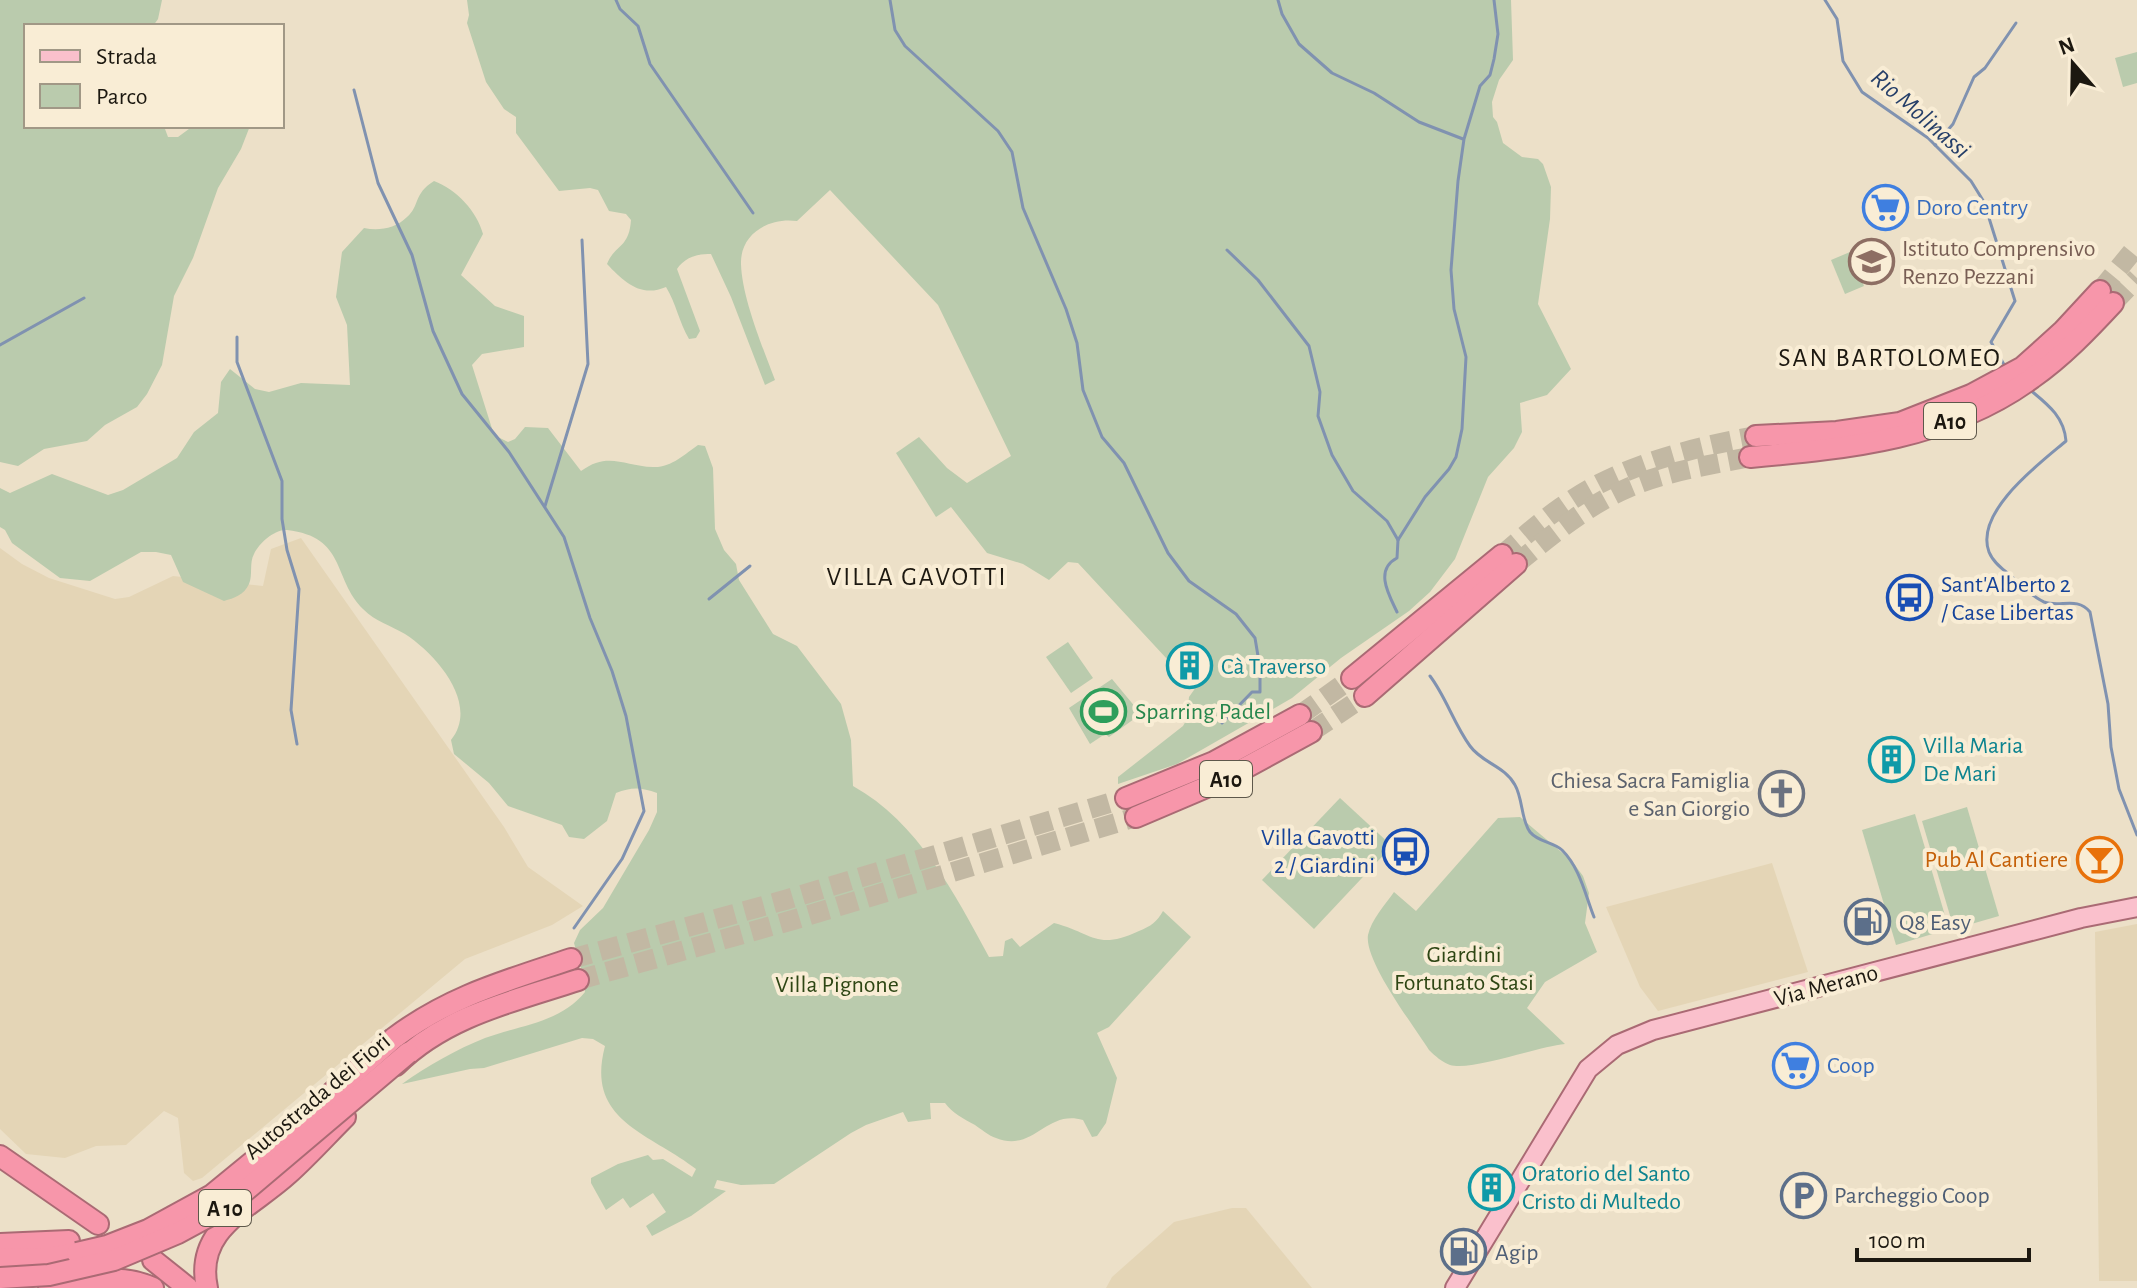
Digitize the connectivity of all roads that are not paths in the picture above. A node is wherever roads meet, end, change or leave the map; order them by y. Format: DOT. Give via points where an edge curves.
graph roads {
  1 [pos="1756,436"];
  2 [pos="1750,457"];
  3 [pos="1352,678"];
  4 [pos="1365,696"];
  5 [pos="1306,724"];
  6 [pos="1131,808"];
  7 [pos="2137,907"];
  8 [pos="571,959"];
  9 [pos="578,980"];
  10 [pos="401,1046"];
  11 [pos="0,1156"];
  12 [pos="98,1224"];
  13 [pos="0,1244"];
  14 [pos="73,1247"];
  15 [pos="0,1259"];
  16 [pos="153,1260"];
  17 [pos="0,1278"];
  18 [pos="183,1285"];
  19 [pos="49,1288"];
  20 [pos="153,1288"];
  21 [pos="207,1288"];
  22 [pos="1455,1288"];
  1 -- 2 [label="highway, A10" via="1900,423 1971,395 2023,367 2106,297 2078,341 2032,379 1954,420 1852,447"];
  3 -- 4 [label="highway" via="1509,559"];
  5 -- 6 [label="highway, A10" via="1223,780"];
  7 -- 22 [label="main road, Via Merano" via="1653,1030 1617,1045 1588,1069"];
  8 -- 10 [label="highway, Autostrada dei Fiori / A 10" via="454,1000 420,1019"];
  9 -- 10 [label="highway, Autostrada dei Fiori / A 10"];
  10 -- 14 [label="highway, Autostrada dei Fiori / A 10, bridge" via="212,1195 107,1246"];
  10 -- 17 [label="highway, Autostrada dei Fiori / A 10, bridge" via="226,1207 114,1260 49,1275"];
  10 -- 21 [label="highway, bridge" via="286,1176 215,1236 206,1255"];
  11 -- 12 [label="highway"];
  13 -- 14 [label="highway"];
  14 -- 15 [label="highway, Autostrada dei Fiori / A 10" via="46,1258"];
  16 -- 18 [label="highway"];
  19 -- 20 [label="highway" via="114,1278"];
}
